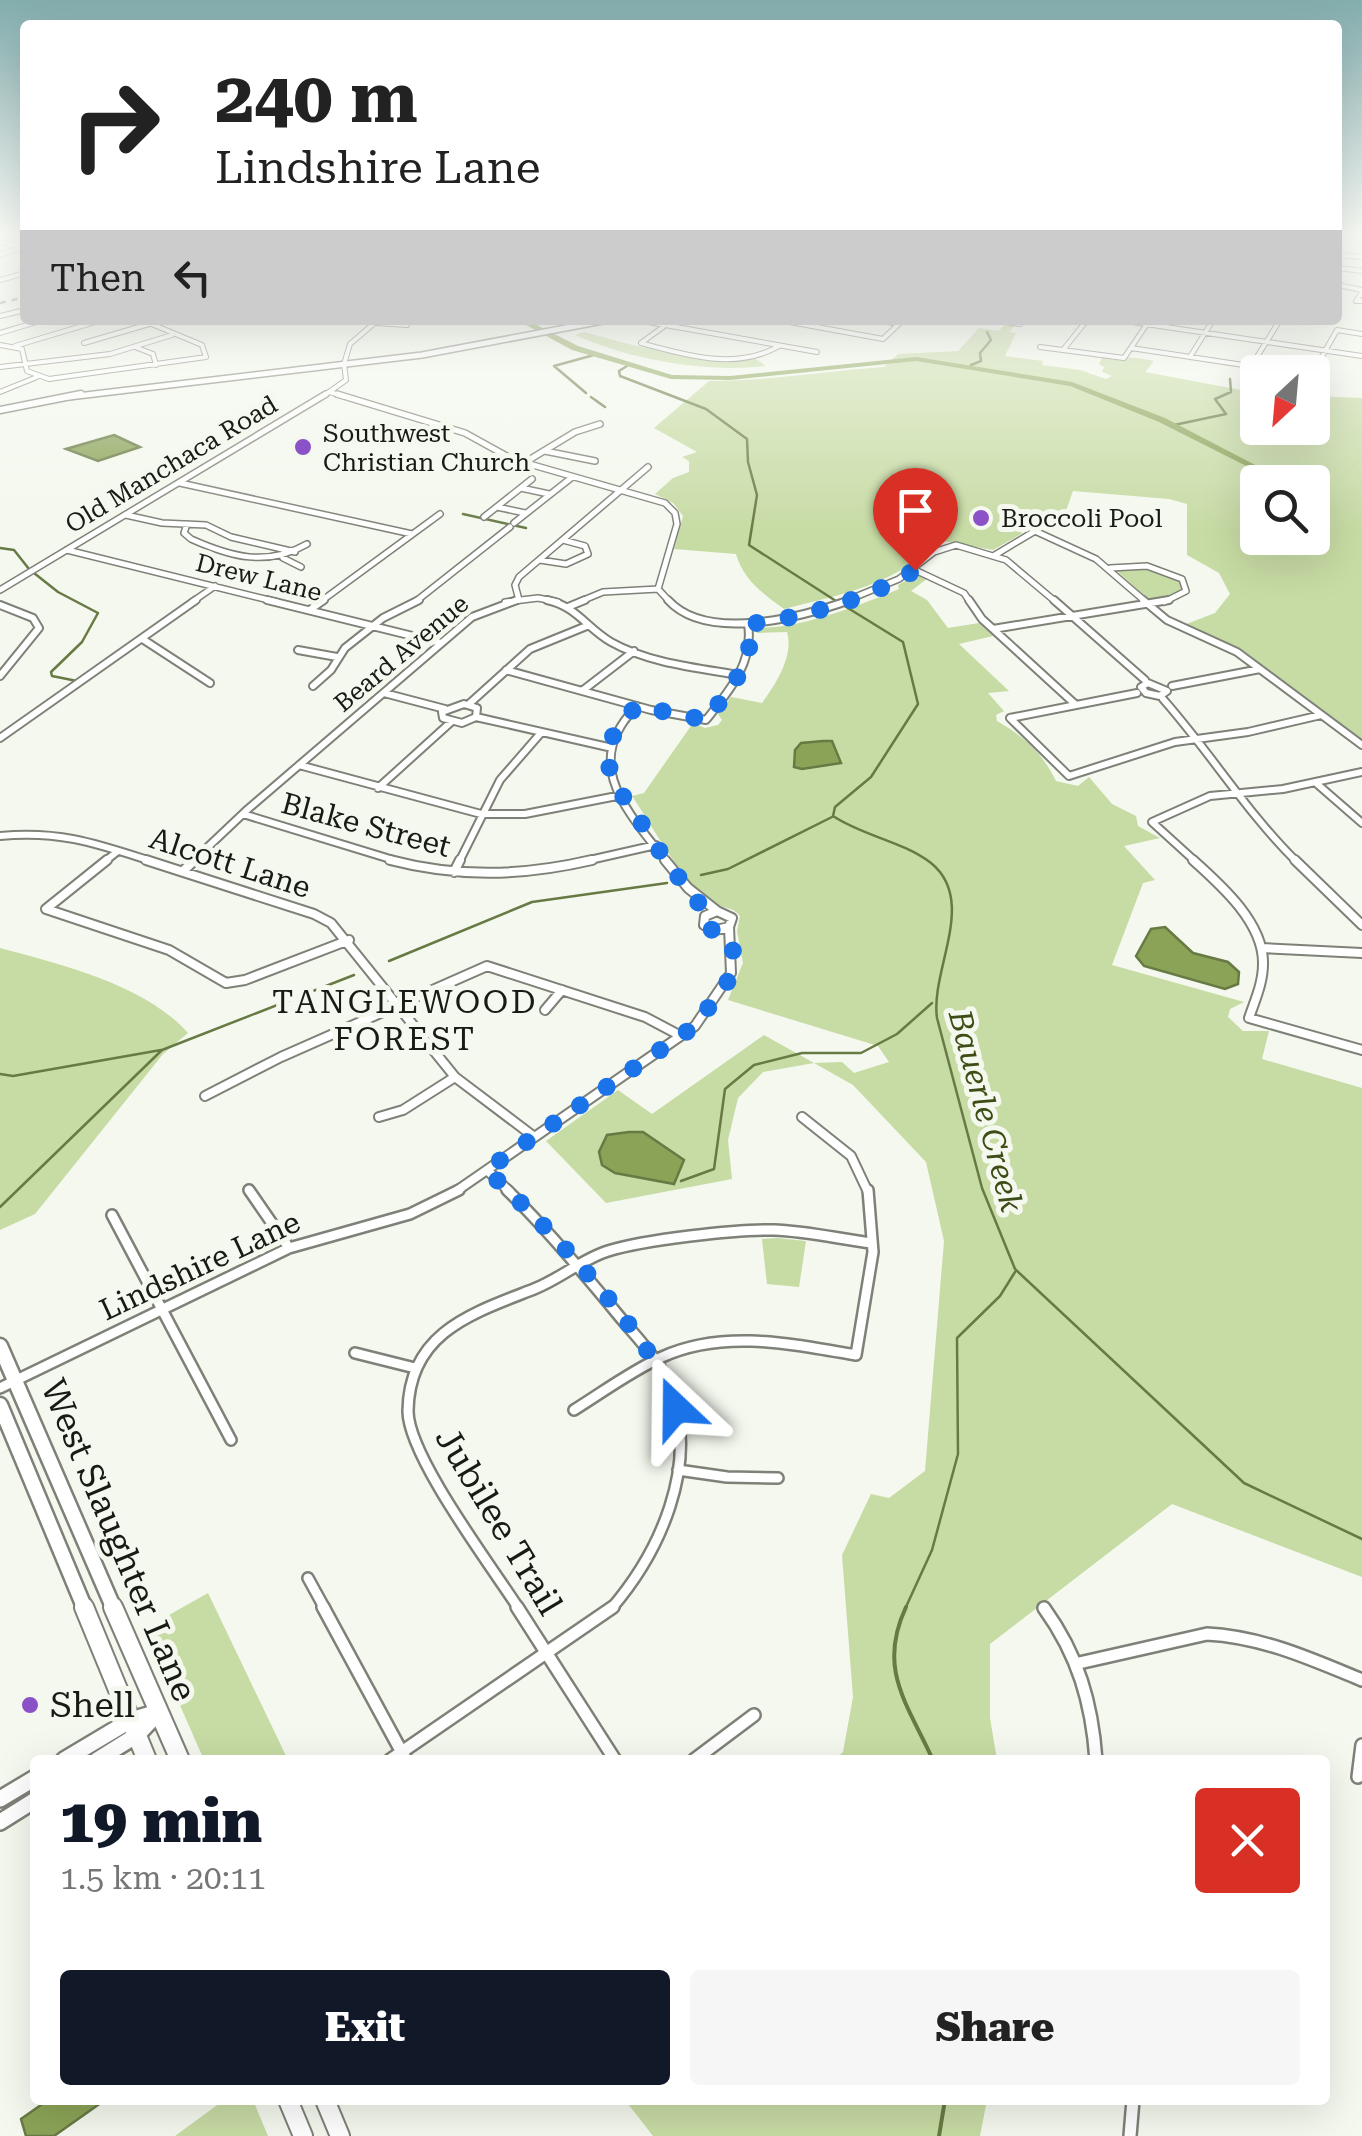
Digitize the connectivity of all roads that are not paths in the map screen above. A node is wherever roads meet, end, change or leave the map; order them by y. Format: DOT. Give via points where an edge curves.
graph roads {
  1 [pos="58,333"];
  2 [pos="121,333"];
  3 [pos="169,333"];
  4 [pos="363,333"];
  5 [pos="546,333"];
  6 [pos="655,333"];
  7 [pos="698,333"];
  8 [pos="848,333"];
  9 [pos="890,333"];
  10 [pos="1077,333"];
  11 [pos="1142,333"];
  12 [pos="1205,333"];
  13 [pos="1273,333"];
  14 [pos="1337,333"];
  15 [pos="172,334"];
  16 [pos="1268,342"];
  17 [pos="84,344"];
  18 [pos="0,345"];
  19 [pos="13,346"];
  20 [pos="779,346"];
  21 [pos="134,347"];
  22 [pos="1040,348"];
  23 [pos="1131,348"];
  24 [pos="1063,350"];
  25 [pos="1329,351"];
  26 [pos="816,352"];
  27 [pos="1258,355"];
  28 [pos="1326,355"];
  29 [pos="92,356"];
  30 [pos="1362,356"];
  31 [pos="1190,357"];
  32 [pos="26,364"];
  33 [pos="344,364"];
  34 [pos="1240,364"];
  35 [pos="156,365"];
  36 [pos="0,367"];
  37 [pos="37,378"];
  38 [pos="0,392"];
  39 [pos="330,392"];
  40 [pos="0,410"];
  41 [pos="600,424"];
  42 [pos="545,452"];
  43 [pos="595,462"];
  44 [pos="524,463"];
  45 [pos="648,467"];
  46 [pos="573,479"];
  47 [pos="532,480"];
  48 [pos="180,483"];
  49 [pos="522,488"];
  50 [pos="621,490"];
  51 [pos="550,494"];
  52 [pos="497,508"];
  53 [pos="525,513"];
  54 [pos="440,514"];
  55 [pos="126,515"];
  56 [pos="484,517"];
  57 [pos="187,524"];
  58 [pos="510,527"];
  59 [pos="493,529"];
  60 [pos="412,534"];
  61 [pos="563,540"];
  62 [pos="307,544"];
  63 [pos="67,550"];
  64 [pos="295,552"];
  65 [pos="994,555"];
  66 [pos="283,558"];
  67 [pos="540,560"];
  68 [pos="301,567"];
  69 [pos="1110,568"];
  70 [pos="915,570"];
  71 [pos="215,586"];
  72 [pos="658,589"];
  73 [pos="0,590"];
  74 [pos="520,600"];
  75 [pos="1150,604"];
  76 [pos="0,605"];
  77 [pos="568,606"];
  78 [pos="311,609"];
  79 [pos="1072,616"];
  80 [pos="748,624"];
  81 [pos="589,625"];
  82 [pos="373,626"];
  83 [pos="993,629"];
  84 [pos="144,640"];
  85 [pos="442,644"];
  86 [pos="298,650"];
  87 [pos="634,651"];
  88 [pos="337,656"];
  89 [pos="1260,669"];
  90 [pos="506,670"];
  91 [pos="739,674"];
  92 [pos="0,676"];
  93 [pos="210,683"];
  94 [pos="313,686"];
  95 [pos="1144,687"];
  96 [pos="582,691"];
  97 [pos="1164,692"];
  98 [pos="384,693"];
  99 [pos="469,704"];
  100 [pos="1076,705"];
  101 [pos="637,706"];
  102 [pos="445,709"];
  103 [pos="1321,714"];
  104 [pos="476,717"];
  105 [pos="451,722"];
  106 [pos="540,734"];
  107 [pos="0,738"];
  108 [pos="1198,738"];
  109 [pos="1362,745"];
  110 [pos="608,747"];
  111 [pos="299,766"];
  112 [pos="1362,772"];
  113 [pos="1316,783"];
  114 [pos="378,788"];
  115 [pos="1239,794"];
  116 [pos="622,795"];
  117 [pos="243,814"];
  118 [pos="481,814"];
  119 [pos="1362,823"];
  120 [pos="0,836"];
  121 [pos="656,845"];
  122 [pos="118,851"];
  123 [pos="183,871"];
  124 [pos="454,872"];
  125 [pos="701,903"];
  126 [pos="717,911"];
  127 [pos="705,916"];
  128 [pos="1362,925"];
  129 [pos="729,927"];
  130 [pos="716,930"];
  131 [pos="349,940"];
  132 [pos="732,942"];
  133 [pos="1262,948"];
  134 [pos="1362,953"];
  135 [pos="562,990"];
  136 [pos="400,1005"];
  137 [pos="545,1010"];
  138 [pos="682,1036"];
  139 [pos="1362,1050"];
  140 [pos="455,1077"];
  141 [pos="206,1096"];
  142 [pos="379,1117"];
  143 [pos="802,1117"];
  144 [pos="534,1136"];
  145 [pos="486,1170"];
  146 [pos="249,1190"];
  147 [pos="112,1215"];
  148 [pos="872,1243"];
  149 [pos="290,1248"];
  150 [pos="578,1266"];
  151 [pos="163,1309"];
  152 [pos="0,1346"];
  153 [pos="355,1353"];
  154 [pos="656,1360"];
  155 [pos="414,1368"];
  156 [pos="8,1385"];
  157 [pos="0,1405"];
  158 [pos="574,1410"];
  159 [pos="231,1440"];
  160 [pos="678,1470"];
  161 [pos="778,1478"];
  162 [pos="308,1578"];
  163 [pos="1044,1608"];
  164 [pos="549,1656"];
  165 [pos="1079,1663"];
  166 [pos="1362,1680"];
  167 [pos="158,1712"];
  168 [pos="754,1715"];
  169 [pos="134,1728"];
  170 [pos="1362,1745"];
  171 [pos="75,1755"];
  172 [pos="103,1755"];
  173 [pos="145,1755"];
  174 [pos="178,1755"];
  175 [pos="403,1755"];
  176 [pos="405,1755"];
  177 [pos="612,1755"];
  178 [pos="701,1755"];
  179 [pos="1096,1755"];
  180 [pos="1358,1776"];
  181 [pos="30,1781"];
  182 [pos="0,1799"];
  183 [pos="30,1803"];
  184 [pos="0,1822"];
  185 [pos="290,2105"];
  186 [pos="327,2105"];
  187 [pos="1132,2105"];
  188 [pos="303,2136"];
  189 [pos="340,2136"];
  190 [pos="1130,2136"];
  1 -- 17 [label="street"];
  1 -- 19 [label="street"];
  2 -- 17 [label="street"];
  3 -- 15 [label="street"];
  4 -- 33 [label="street" via="343,352"];
  5 -- 33 [label="main road"];
  6 -- 20 [label="street" via="641,343 734,359 764,356"];
  7 -- 20 [label="street"];
  8 -- 9 [label="street" via="883,339"];
  10 -- 24 [label="street"];
  11 -- 23 [label="street"];
  12 -- 16 [label="street"];
  12 -- 31 [label="street"];
  13 -- 16 [label="street"];
  14 -- 25 [label="street"];
  15 -- 21 [label="street"];
  15 -- 35 [label="street" via="202,345 206,357"];
  16 -- 25 [label="street"];
  16 -- 27 [label="street"];
  17 -- 29 [label="street"];
  18 -- 19 [label="street"];
  19 -- 32 [label="street" via="25,353"];
  20 -- 26 [label="street"];
  21 -- 29 [label="street"];
  21 -- 35 [label="street" via="152,354"];
  22 -- 24 [label="street"];
  23 -- 24 [label="street" via="1124,358"];
  23 -- 31 [label="street"];
  25 -- 28 [label="street"];
  25 -- 30 [label="street"];
  29 -- 32 [label="street"];
  31 -- 34 [label="street"];
  32 -- 36 [label="street"];
  32 -- 37 [label="street"];
  33 -- 39 [label="street" via="346,380"];
  33 -- 40 [label="main road" via="107,389"];
  35 -- 37 [label="street"];
  37 -- 38 [label="street"];
  39 -- 44 [label="street" via="464,433"];
  39 -- 48 [label="street, Old Manchaca Road"];
  41 -- 42 [label="street"];
  42 -- 43 [label="street"];
  42 -- 44 [label="street"];
  44 -- 46 [label="street"];
  45 -- 50 [label="street"];
  46 -- 50 [label="street"];
  46 -- 51 [label="street"];
  47 -- 49 [label="street"];
  48 -- 55 [label="street, Old Manchaca Road"];
  48 -- 60 [label="street"];
  49 -- 51 [label="street"];
  49 -- 52 [label="street"];
  50 -- 61 [label="street"];
  50 -- 72 [label="street" via="660,500 675,513"];
  51 -- 53 [label="street"];
  52 -- 53 [label="street"];
  52 -- 56 [label="street"];
  53 -- 58 [label="street"];
  54 -- 60 [label="street"];
  55 -- 57 [label="street"];
  55 -- 63 [label="street, Old Manchaca Road"];
  57 -- 64 [label="street"];
  57 -- 66 [label="street" via="186,535 216,550 257,560"];
  58 -- 59 [label="street"];
  58 -- 82 [label="street" via="408,608"];
  60 -- 78 [label="street"];
  61 -- 67 [label="street"];
  61 -- 67 [label="street" via="585,546 586,556 566,564"];
  62 -- 64 [label="street"];
  63 -- 71 [label="street, Drew Lane"];
  63 -- 73 [label="street, Old Manchaca Road"];
  64 -- 66 [label="street"];
  65 -- 69 [label="street" via="1035,531"];
  65 -- 70 [label="street" via="947,544"];
  65 -- 79 [label="street" via="1031,574"];
  66 -- 68 [label="street"];
  67 -- 74 [label="street" via="517,580"];
  69 -- 75 [label="street"];
  69 -- 75 [label="street" via="1148,565 1185,581 1181,596"];
  70 -- 80 [label="street" via="846,600"];
  70 -- 83 [label="street" via="960,590"];
  71 -- 78 [label="street, Drew Lane"];
  71 -- 84 [label="street"];
  72 -- 77 [label="street" via="604,592"];
  72 -- 80 [label="street" via="690,616"];
  74 -- 77 [label="street, Beard Avenue"];
  74 -- 85 [label="street, Beard Avenue" via="483,610"];
  75 -- 79 [label="street"];
  75 -- 89 [label="street" via="1172,623"];
  76 -- 92 [label="street" via="33,618 39,628"];
  77 -- 81 [label="street"];
  78 -- 82 [label="street, Drew Lane"];
  79 -- 83 [label="street"];
  79 -- 95 [label="street"];
  80 -- 91 [label="street" via="751,645"];
  81 -- 87 [label="street"];
  81 -- 90 [label="street" via="536,645"];
  82 -- 85 [label="street, Drew Lane"];
  82 -- 88 [label="street"];
  83 -- 100 [label="street"];
  84 -- 93 [label="street"];
  84 -- 107 [label="street"];
  85 -- 98 [label="street, Beard Avenue"];
  86 -- 88 [label="street"];
  87 -- 91 [label="street"];
  87 -- 96 [label="street"];
  88 -- 94 [label="street"];
  89 -- 97 [label="street"];
  89 -- 103 [label="street"];
  90 -- 96 [label="street"];
  90 -- 99 [label="street"];
  91 -- 101 [label="street" via="706,720"];
  95 -- 97 [label="street"];
  95 -- 97 [label="street"];
  95 -- 100 [label="street"];
  96 -- 101 [label="street"];
  97 -- 108 [label="street"];
  98 -- 102 [label="street"];
  98 -- 111 [label="street, Beard Avenue"];
  99 -- 102 [label="street"];
  99 -- 104 [label="street"];
  100 -- 108 [label="street" via="1010,718 1070,776"];
  101 -- 110 [label="street"];
  102 -- 105 [label="street" via="443,718"];
  103 -- 108 [label="street"];
  103 -- 109 [label="street"];
  104 -- 105 [label="street"];
  104 -- 106 [label="street"];
  105 -- 114 [label="street"];
  106 -- 110 [label="street"];
  106 -- 118 [label="street"];
  108 -- 115 [label="street"];
  110 -- 116 [label="street, Lindshire Lane" via="608,770"];
  111 -- 114 [label="street"];
  111 -- 117 [label="street, Beard Avenue"];
  112 -- 113 [label="street"];
  113 -- 115 [label="street"];
  113 -- 119 [label="street"];
  114 -- 118 [label="street"];
  115 -- 128 [label="street" via="1269,835"];
  115 -- 133 [label="street" via="1198,800 1152,822 1240,911"];
  116 -- 118 [label="street" via="525,814"];
  116 -- 121 [label="street, Lindshire Lane"];
  117 -- 123 [label="street, Beard Avenue"];
  117 -- 124 [label="street, Blake Street"];
  118 -- 124 [label="street"];
  120 -- 122 [label="street, Alcott Lane" via="61,834"];
  121 -- 124 [label="street, Blake Street" via="525,872"];
  121 -- 125 [label="street, Lindshire Lane"];
  122 -- 123 [label="street, Alcott Lane"];
  122 -- 131 [label="street" via="46,909 169,950 226,983"];
  123 -- 131 [label="street, Alcott Lane" via="314,914"];
  125 -- 126 [label="street, Lindshire Lane"];
  125 -- 127 [label="street, Lindshire Lane"];
  126 -- 127 [label="street"];
  126 -- 129 [label="street, Lindshire Lane" via="732,918"];
  127 -- 130 [label="street, Lindshire Lane" via="704,925"];
  129 -- 130 [label="street"];
  129 -- 132 [label="street, Lindshire Lane"];
  130 -- 132 [label="street, Lindshire Lane"];
  131 -- 136 [label="street, Alcott Lane"];
  132 -- 138 [label="street, Lindshire Lane" via="728,981"];
  133 -- 134 [label="street"];
  133 -- 139 [label="street" via="1249,1018"];
  135 -- 136 [label="street" via="487,966"];
  135 -- 137 [label="street"];
  135 -- 138 [label="street"];
  136 -- 140 [label="street, Alcott Lane"];
  136 -- 141 [label="street"];
  138 -- 144 [label="street, Lindshire Lane"];
  140 -- 142 [label="street" via="396,1114"];
  140 -- 144 [label="street, Alcott Lane"];
  143 -- 148 [label="street" via="840,1145 863,1174 872,1192"];
  144 -- 145 [label="street, Lindshire Lane"];
  145 -- 149 [label="street, Lindshire Lane" via="426,1208"];
  145 -- 150 [label="street"];
  146 -- 149 [label="street"];
  147 -- 151 [label="street"];
  148 -- 150 [label="street" via="751,1230 617,1247"];
  148 -- 154 [label="street" via="856,1355 742,1339 704,1343"];
  149 -- 151 [label="street, Lindshire Lane"];
  150 -- 154 [label="street"];
  150 -- 155 [label="street" via="462,1318"];
  151 -- 156 [label="street, Lindshire Lane"];
  151 -- 159 [label="street"];
  152 -- 156 [label="main road, West Slaughter Lane"];
  153 -- 155 [label="street"];
  154 -- 158 [label="street"];
  154 -- 160 [label="street" via="676,1408"];
  155 -- 164 [label="street, Jubilee Trail" via="408,1414 414,1441"];
  156 -- 167 [label="main road, West Slaughter Lane"];
  157 -- 169 [label="main road, West Slaughter Lane"];
  160 -- 161 [label="street"];
  160 -- 164 [label="street" via="639,1577 608,1614"];
  162 -- 175 [label="street"];
  163 -- 165 [label="street"];
  164 -- 176 [label="street"];
  164 -- 177 [label="street, Jubilee Trail"];
  165 -- 166 [label="street" via="1228,1634 1277,1645"];
  165 -- 179 [label="street"];
  167 -- 169 [label="main road"];
  167 -- 174 [label="main road, West Slaughter Lane"];
  168 -- 178 [label="street"];
  169 -- 171 [label="main road"];
  169 -- 172 [label="main road"];
  169 -- 173 [label="main road, West Slaughter Lane"];
  170 -- 180 [label="street"];
  181 -- 182 [label="main road"];
  183 -- 184 [label="main road"];
  185 -- 188 [label="main road"];
  186 -- 189 [label="main road"];
  187 -- 190 [label="street"];
}
